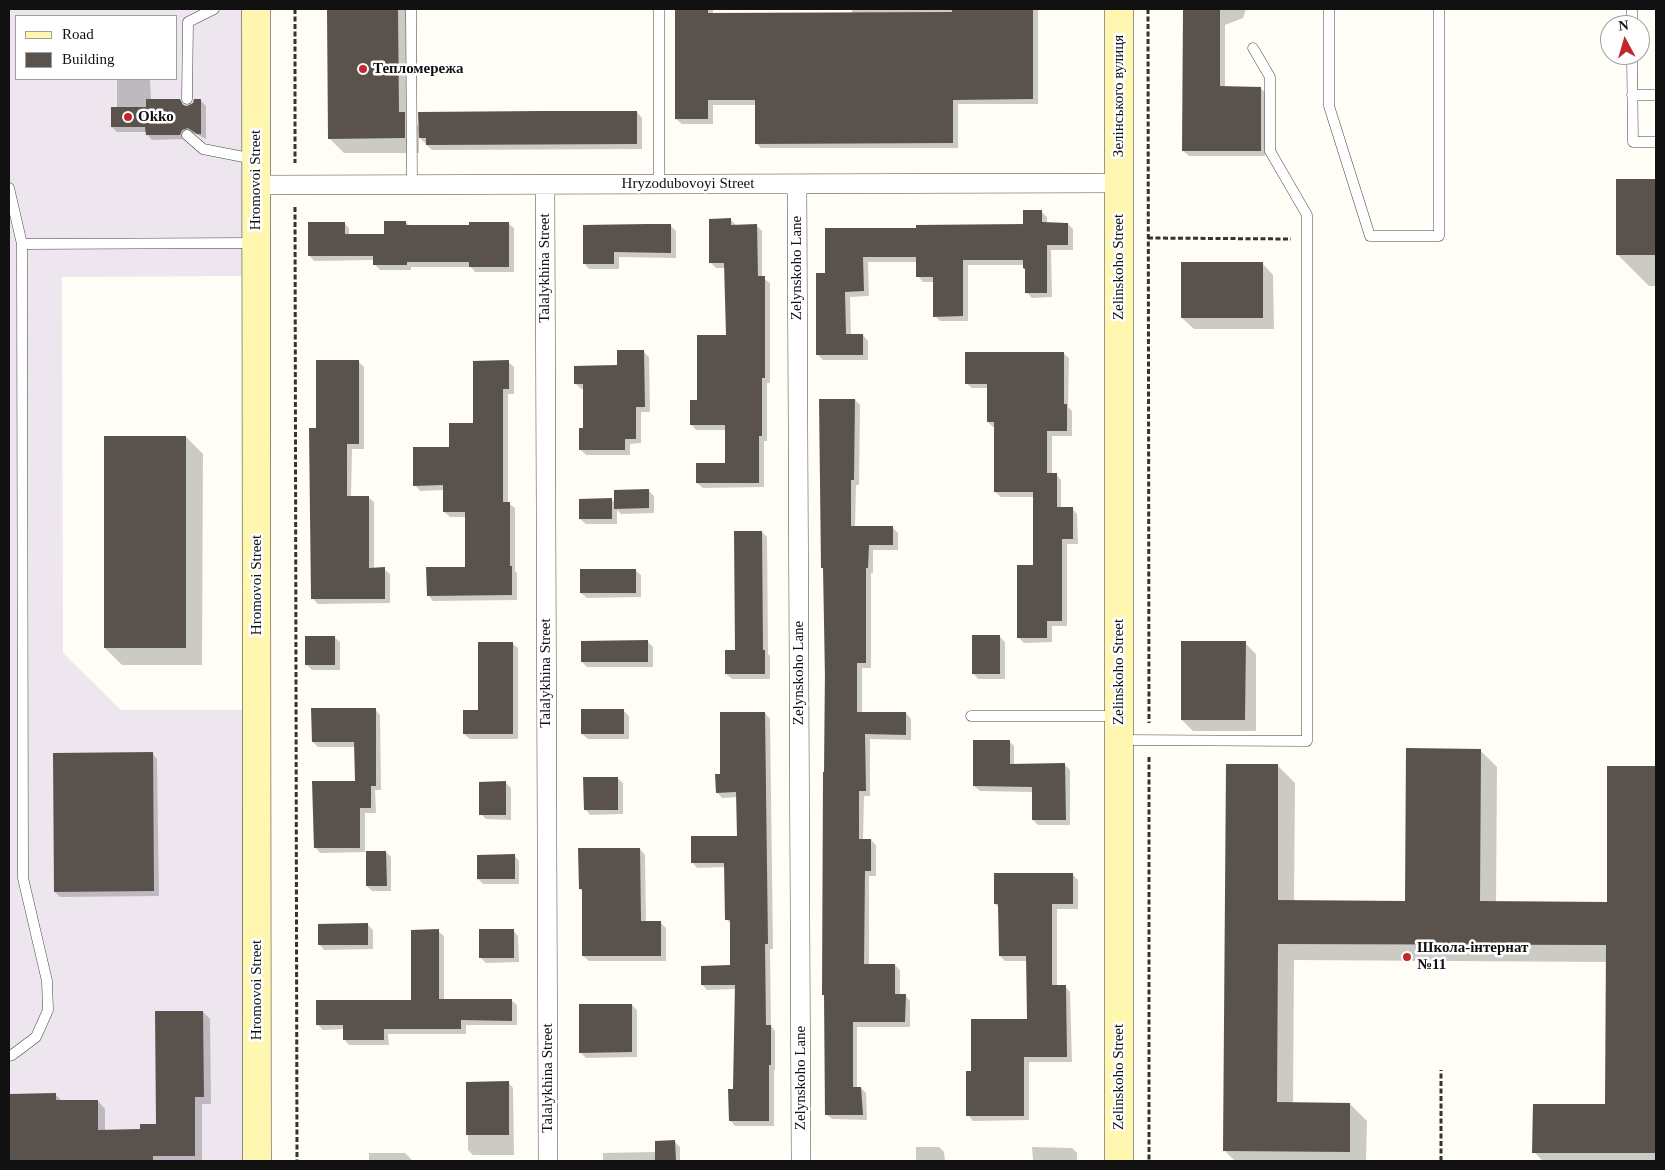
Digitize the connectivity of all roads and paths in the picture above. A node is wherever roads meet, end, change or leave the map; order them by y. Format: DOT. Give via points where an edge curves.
graph roads {
  1 [pos="214,9"];
  2 [pos="256,9"];
  3 [pos="295,9"];
  4 [pos="411,9"];
  5 [pos="658,9"];
  6 [pos="1119,9"];
  7 [pos="1148,9"];
  8 [pos="1329,9"];
  9 [pos="1439,9"];
  10 [pos="1254,48"];
  11 [pos="1632,65"];
  12 [pos="1632,95"];
  13 [pos="1656,95"];
  14 [pos="187,99"];
  15 [pos="186,135"];
  16 [pos="1656,142"];
  17 [pos="256,172"];
  18 [pos="659,184"];
  19 [pos="796,184"];
  20 [pos="1119,184"];
  21 [pos="295,185"];
  22 [pos="412,185"];
  23 [pos="544,185"];
  24 [pos="9,188"];
  25 [pos="1148,239"];
  26 [pos="1306,239"];
  27 [pos="256,242"];
  28 [pos="22,244"];
  29 [pos="971,716"];
  30 [pos="1119,728"];
  31 [pos="1149,740"];
  32 [pos="9,1056"];
  33 [pos="1441,1070"];
  34 [pos="257,1161"];
  35 [pos="296,1161"];
  36 [pos="548,1161"];
  37 [pos="802,1161"];
  38 [pos="1119,1161"];
  39 [pos="1149,1161"];
  40 [pos="1441,1161"];
  1 -- 14 [label="lane" via="188,22"];
  2 -- 17 [label="street, Hromovoi Street"];
  3 -- 21 [label="path"];
  4 -- 22 [label="lane"];
  5 -- 18 [label="lane"];
  6 -- 20 [label="street, Зелінського вулиця"];
  7 -- 25 [label="path"];
  8 -- 9 [label="lane" via="1329,106 1370,236 1440,236"];
  10 -- 26 [label="lane" via="1270,77 1270,151 1306,215"];
  11 -- 12 [label="lane"];
  12 -- 13 [label="lane"];
  12 -- 16 [label="lane" via="1633,142"];
  15 -- 17 [label="lane" via="203,149"];
  17 -- 21 [label="street, Hryzodubovoyi Street"];
  17 -- 27 [label="street, Hromovoi Street"];
  18 -- 19 [label="street, Hryzodubovoyi Street"];
  18 -- 23 [label="street, Hryzodubovoyi Street"];
  19 -- 20 [label="street, Hryzodubovoyi Street"];
  19 -- 37 [label="street, Zelynskoho Lane"];
  20 -- 30 [label="street, Zelinskoho Street"];
  21 -- 22 [label="street, Hryzodubovoyi Street"];
  21 -- 35 [label="path"];
  22 -- 23 [label="street, Hryzodubovoyi Street"];
  23 -- 36 [label="street, Talalykhina Street"];
  24 -- 28 [label="lane"];
  25 -- 26 [label="path"];
  25 -- 31 [label="path"];
  26 -- 31 [label="lane" via="1307,741"];
  27 -- 28 [label="lane"];
  27 -- 34 [label="street, Hromovoi Street"];
  28 -- 32 [label="lane" via="23,878 47,981 48,1010 36,1037"];
  29 -- 30 [label="lane"];
  30 -- 31 [label="lane"];
  30 -- 38 [label="street, Zelinskoho Street"];
  31 -- 39 [label="path"];
  33 -- 40 [label="path"];
}
